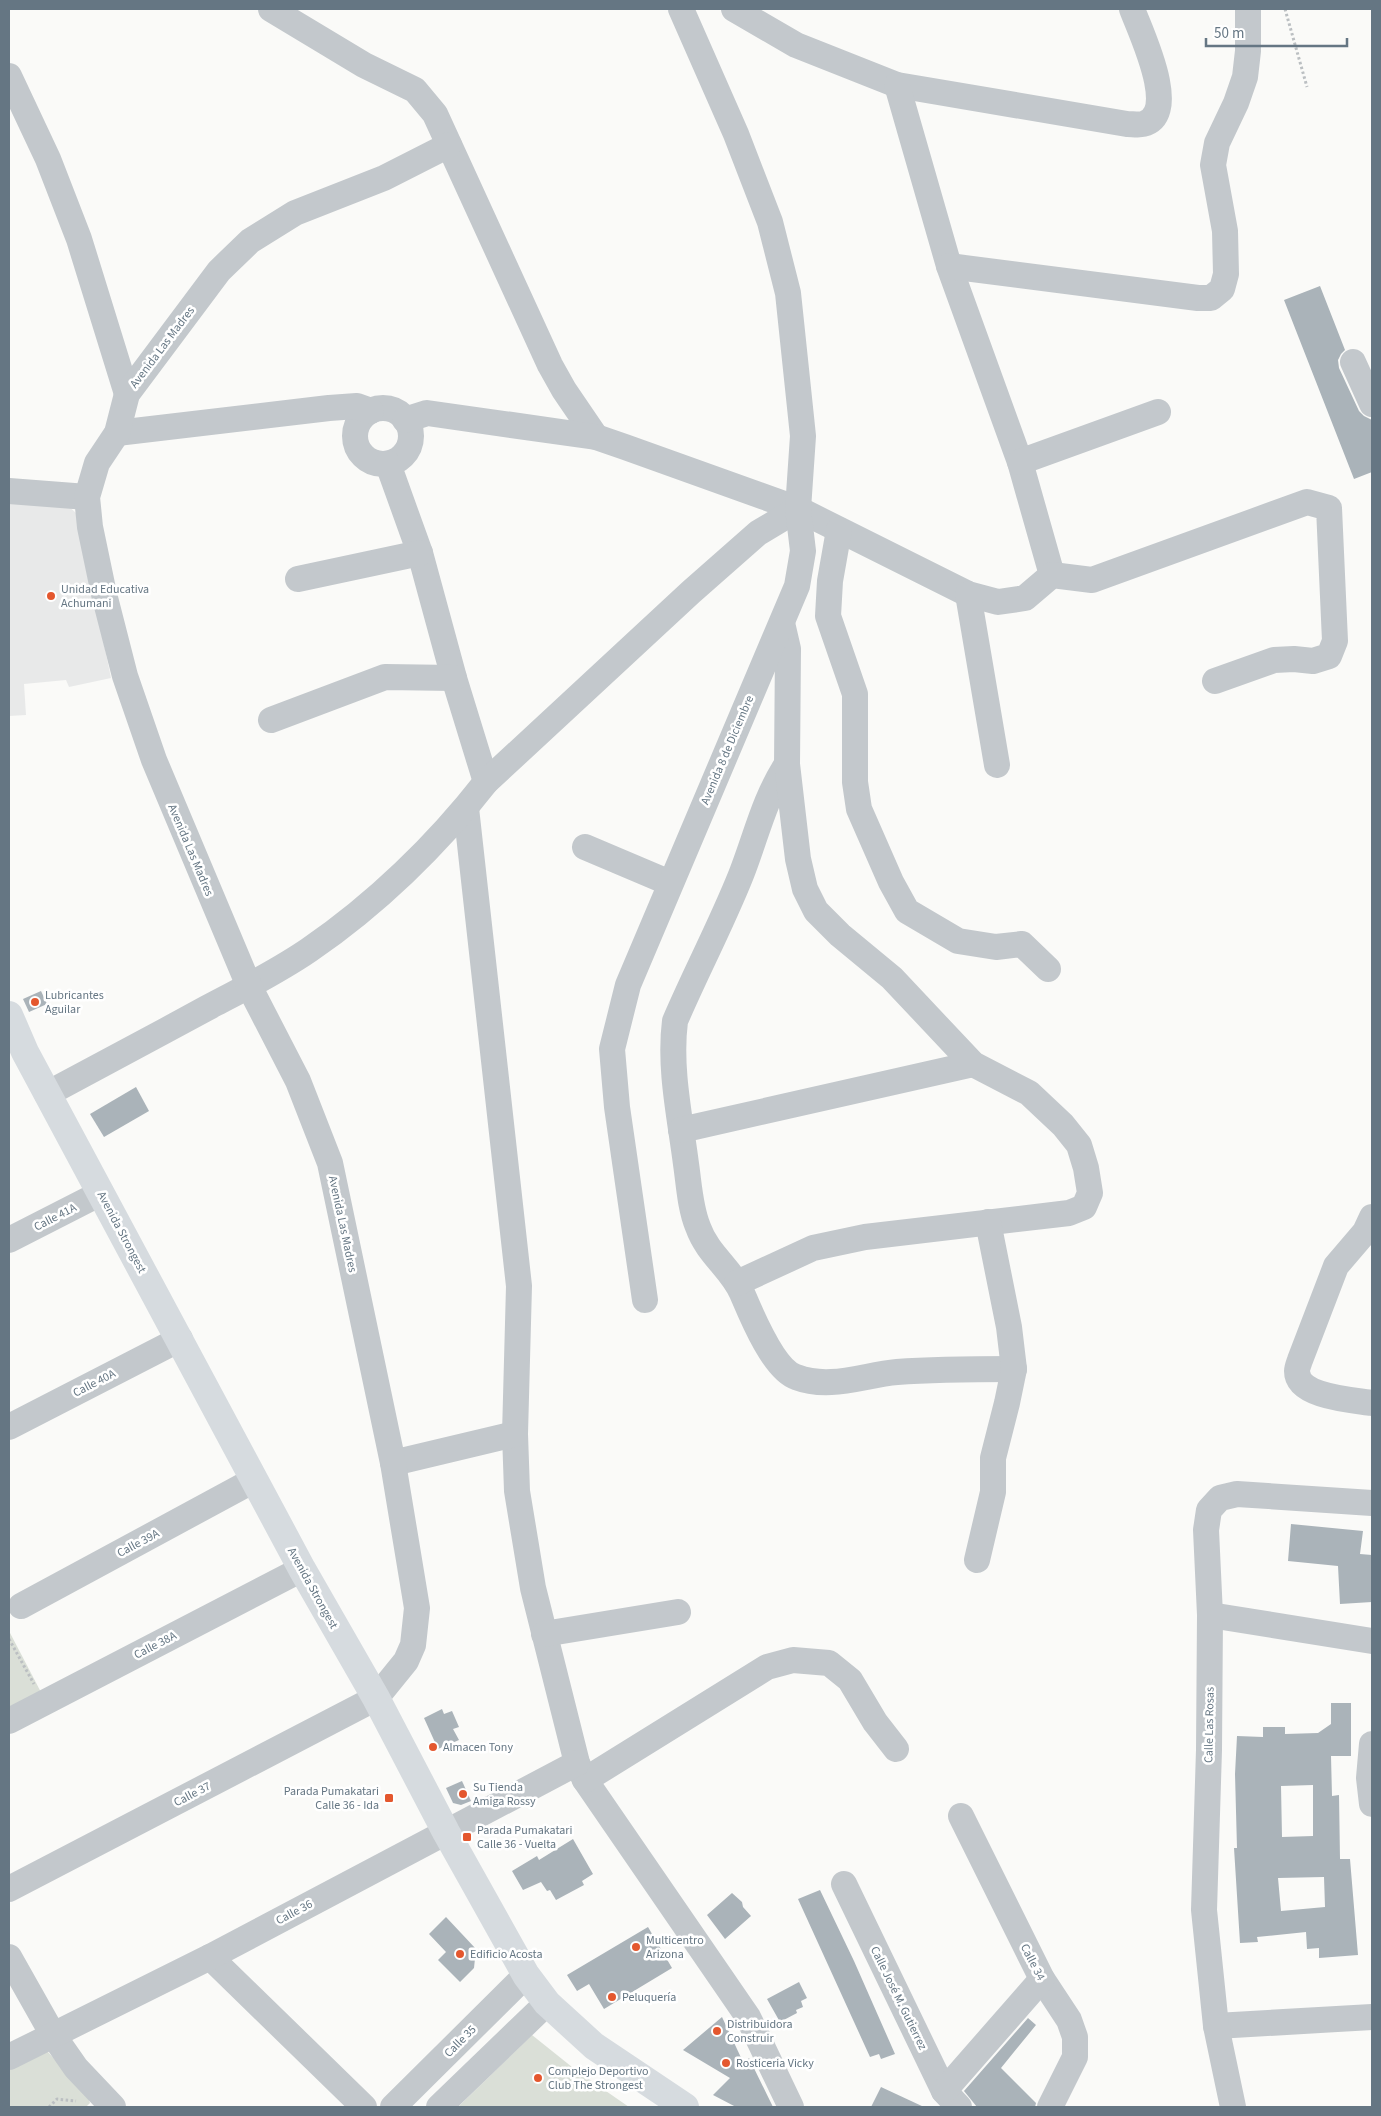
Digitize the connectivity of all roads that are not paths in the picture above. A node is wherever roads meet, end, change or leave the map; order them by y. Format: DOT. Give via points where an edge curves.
graph roads {
  1 [pos="270,9"];
  2 [pos="681,9"];
  3 [pos="734,9"];
  4 [pos="1132,9"];
  5 [pos="1248,9"];
  6 [pos="9,76"];
  7 [pos="897,85"];
  8 [pos="449,145"];
  9 [pos="949,266"];
  10 [pos="1353,362"];
  11 [pos="127,394"];
  12 [pos="1372,404"];
  13 [pos="371,411"];
  14 [pos="1158,412"];
  15 [pos="405,420"];
  16 [pos="117,434"];
  17 [pos="596,437"];
  18 [pos="1020,462"];
  19 [pos="388,464"];
  20 [pos="9,491"];
  21 [pos="87,497"];
  22 [pos="798,509"];
  23 [pos="839,530"];
  24 [pos="420,553"];
  25 [pos="1052,575"];
  26 [pos="298,580"];
  27 [pos="968,594"];
  28 [pos="782,623"];
  29 [pos="454,678"];
  30 [pos="1215,681"];
  31 [pos="271,720"];
  32 [pos="787,764"];
  33 [pos="997,766"];
  34 [pos="486,782"];
  35 [pos="466,808"];
  36 [pos="585,847"];
  37 [pos="670,883"];
  38 [pos="1048,969"];
  39 [pos="249,986"];
  40 [pos="9,1015"];
  41 [pos="17,1056"];
  42 [pos="973,1064"];
  43 [pos="47,1094"];
  44 [pos="682,1130"];
  45 [pos="101,1193"];
  46 [pos="1372,1216"];
  47 [pos="988,1222"];
  48 [pos="9,1240"];
  49 [pos="738,1283"];
  50 [pos="645,1300"];
  51 [pos="180,1339"];
  52 [pos="1014,1369"];
  53 [pos="1372,1403"];
  54 [pos="9,1427"];
  55 [pos="514,1434"];
  56 [pos="393,1463"];
  57 [pos="254,1480"];
  58 [pos="1372,1503"];
  59 [pos="977,1560"];
  60 [pos="302,1569"];
  61 [pos="21,1606"];
  62 [pos="678,1612"];
  63 [pos="1210,1614"];
  64 [pos="544,1634"];
  65 [pos="1372,1641"];
  66 [pos="376,1698"];
  67 [pos="9,1721"];
  68 [pos="1372,1744"];
  69 [pos="896,1749"];
  70 [pos="581,1771"];
  71 [pos="1372,1804"];
  72 [pos="961,1816"];
  73 [pos="446,1832"];
  74 [pos="844,1884"];
  75 [pos="9,1889"];
  76 [pos="9,1957"];
  77 [pos="210,1957"];
  78 [pos="526,1975"];
  79 [pos="1042,1979"];
  80 [pos="546,2003"];
  81 [pos="1372,2017"];
  82 [pos="1216,2026"];
  83 [pos="53,2035"];
  84 [pos="9,2057"];
  85 [pos="951,2099"];
  86 [pos="113,2107"];
  87 [pos="364,2107"];
  88 [pos="393,2107"];
  89 [pos="439,2107"];
  90 [pos="684,2107"];
  91 [pos="791,2107"];
  92 [pos="1050,2107"];
  93 [pos="1233,2107"];
  1 -- 8 [label="street" via="364,65 415,90 435,114"];
  2 -- 22 [label="street, Avenida 8 de Diciembre" via="740,142 770,222 788,293 802,436"];
  3 -- 7 [label="street" via="796,45"];
  4 -- 7 [label="street" via="1156,73 1160,100 1154,117 1143,124"];
  5 -- 9 [label="street" via="1245,78 1217,143 1213,165 1225,231 1226,274 1222,289 1210,298 1198,298"];
  6 -- 11 [label="street" via="48,159 79,239"];
  7 -- 9 [label="street"];
  8 -- 11 [label="street, Avenida Las Madres" via="384,178 295,213 250,241 219,271"];
  8 -- 17 [label="street" via="550,365"];
  9 -- 18 [label="street"];
  10 -- 12 [label="street"];
  11 -- 16 [label="street, Avenida Las Madres"];
  13 -- 15 [label="street" via="389,409"];
  13 -- 16 [label="street" via="357,406 329,408"];
  13 -- 19 [label="street" via="358,424 356,442 364,457"];
  14 -- 18 [label="street"];
  15 -- 17 [label="street" via="427,412"];
  15 -- 19 [label="street" via="410,438 408,447 403,455"];
  16 -- 21 [label="street, Avenida Las Madres" via="97,463"];
  17 -- 22 [label="street"];
  18 -- 25 [label="street"];
  19 -- 24 [label="street"];
  20 -- 21 [label="street"];
  21 -- 39 [label="street, Avenida Las Madres" via="104,594 125,676 154,760"];
  22 -- 23 [label="street"];
  22 -- 28 [label="street, Avenida 8 de Diciembre" via="804,551 797,586"];
  22 -- 34 [label="street" via="758,533"];
  23 -- 27 [label="street"];
  23 -- 38 [label="street" via="828,616 855,694 855,782 859,809 890,882 907,911 958,941 996,947 1022,944"];
  24 -- 26 [label="street"];
  24 -- 29 [label="street"];
  25 -- 27 [label="street" via="1025,598 998,602"];
  25 -- 30 [label="street" via="1092,580 1307,502 1329,508 1335,641 1329,656 1314,661 1274,660"];
  27 -- 33 [label="street"];
  28 -- 32 [label="street" via="788,649"];
  28 -- 37 [label="street, Avenida 8 de Diciembre"];
  29 -- 31 [label="street" via="385,677"];
  29 -- 34 [label="street"];
  32 -- 42 [label="street" via="798,859 805,889 816,912 892,978"];
  32 -- 44 [label="street" via="767,798 740,876 675,1021 672,1046"];
  34 -- 35 [label="street"];
  35 -- 39 [label="street" via="352,919 308,952"];
  35 -- 55 [label="street" via="519,1286"];
  36 -- 37 [label="street"];
  37 -- 50 [label="street, Avenida 8 de Diciembre" via="628,985 612,1049 616,1108"];
  39 -- 43 [label="street"];
  39 -- 56 [label="street, Avenida Las Madres" via="298,1081 330,1163"];
  40 -- 41 [label="main road, Avenida Strongest"];
  41 -- 43 [label="main road, Avenida Strongest"];
  42 -- 44 [label="street"];
  42 -- 47 [label="street" via="1028,1093 1063,1125 1078,1145 1090,1193 1084,1207 1069,1213"];
  43 -- 45 [label="main road, Avenida Strongest"];
  44 -- 49 [label="street" via="697,1227 711,1253"];
  45 -- 48 [label="street, Calle 41A"];
  45 -- 51 [label="main road, Avenida Strongest"];
  46 -- 53 [label="street" via="1365,1232 1336,1266 1297,1373 1303,1385 1318,1393"];
  47 -- 49 [label="street" via="865,1237 813,1248"];
  47 -- 52 [label="street"];
  49 -- 52 [label="street" via="767,1346 794,1377 841,1382 894,1372"];
  51 -- 54 [label="street, Calle 40A"];
  51 -- 57 [label="main road, Avenida Strongest"];
  52 -- 59 [label="street" via="992,1458 993,1492"];
  55 -- 56 [label="street"];
  55 -- 64 [label="street" via="517,1490"];
  56 -- 66 [label="street, Avenida Las Madres" via="417,1608 416,1628 406,1661"];
  57 -- 60 [label="main road, Avenida Strongest"];
  57 -- 61 [label="street, Calle 39A"];
  58 -- 63 [label="street, Calle Las Rosas" via="1237,1494 1220,1498 1210,1510 1206,1530"];
  60 -- 66 [label="main road, Avenida Strongest"];
  60 -- 67 [label="street, Calle 38A"];
  62 -- 64 [label="street"];
  63 -- 65 [label="street"];
  63 -- 82 [label="street, Calle Las Rosas" via="1204,1910"];
  64 -- 70 [label="street"];
  66 -- 73 [label="main road, Avenida Strongest"];
  66 -- 75 [label="street, Calle 37"];
  68 -- 71 [label="street" via="1369,1778"];
  69 -- 70 [label="street, Calle 36" via="850,1680 829,1663 793,1660 767,1667"];
  70 -- 73 [label="street, Calle 36"];
  70 -- 91 [label="street" via="748,2017"];
  72 -- 79 [label="street, Calle 34"];
  73 -- 77 [label="street, Calle 36"];
  73 -- 78 [label="main road, Avenida Strongest"];
  74 -- 85 [label="street, Calle José M. Gutierrez"];
  76 -- 83 [label="street"];
  77 -- 83 [label="street, Calle 36"];
  77 -- 87 [label="street"];
  78 -- 80 [label="main road, Avenida Strongest"];
  78 -- 88 [label="street, Calle 35"];
  79 -- 85 [label="street"];
  79 -- 92 [label="street, Calle 34" via="1069,2020 1075,2037 1075,2057"];
  80 -- 89 [label="street"];
  80 -- 90 [label="main road, Avenida Strongest" via="594,2046"];
  81 -- 82 [label="street"];
  82 -- 93 [label="street, Calle Las Rosas"];
  83 -- 84 [label="street, Calle 36"];
  83 -- 86 [label="street" via="76,2068"];
}
